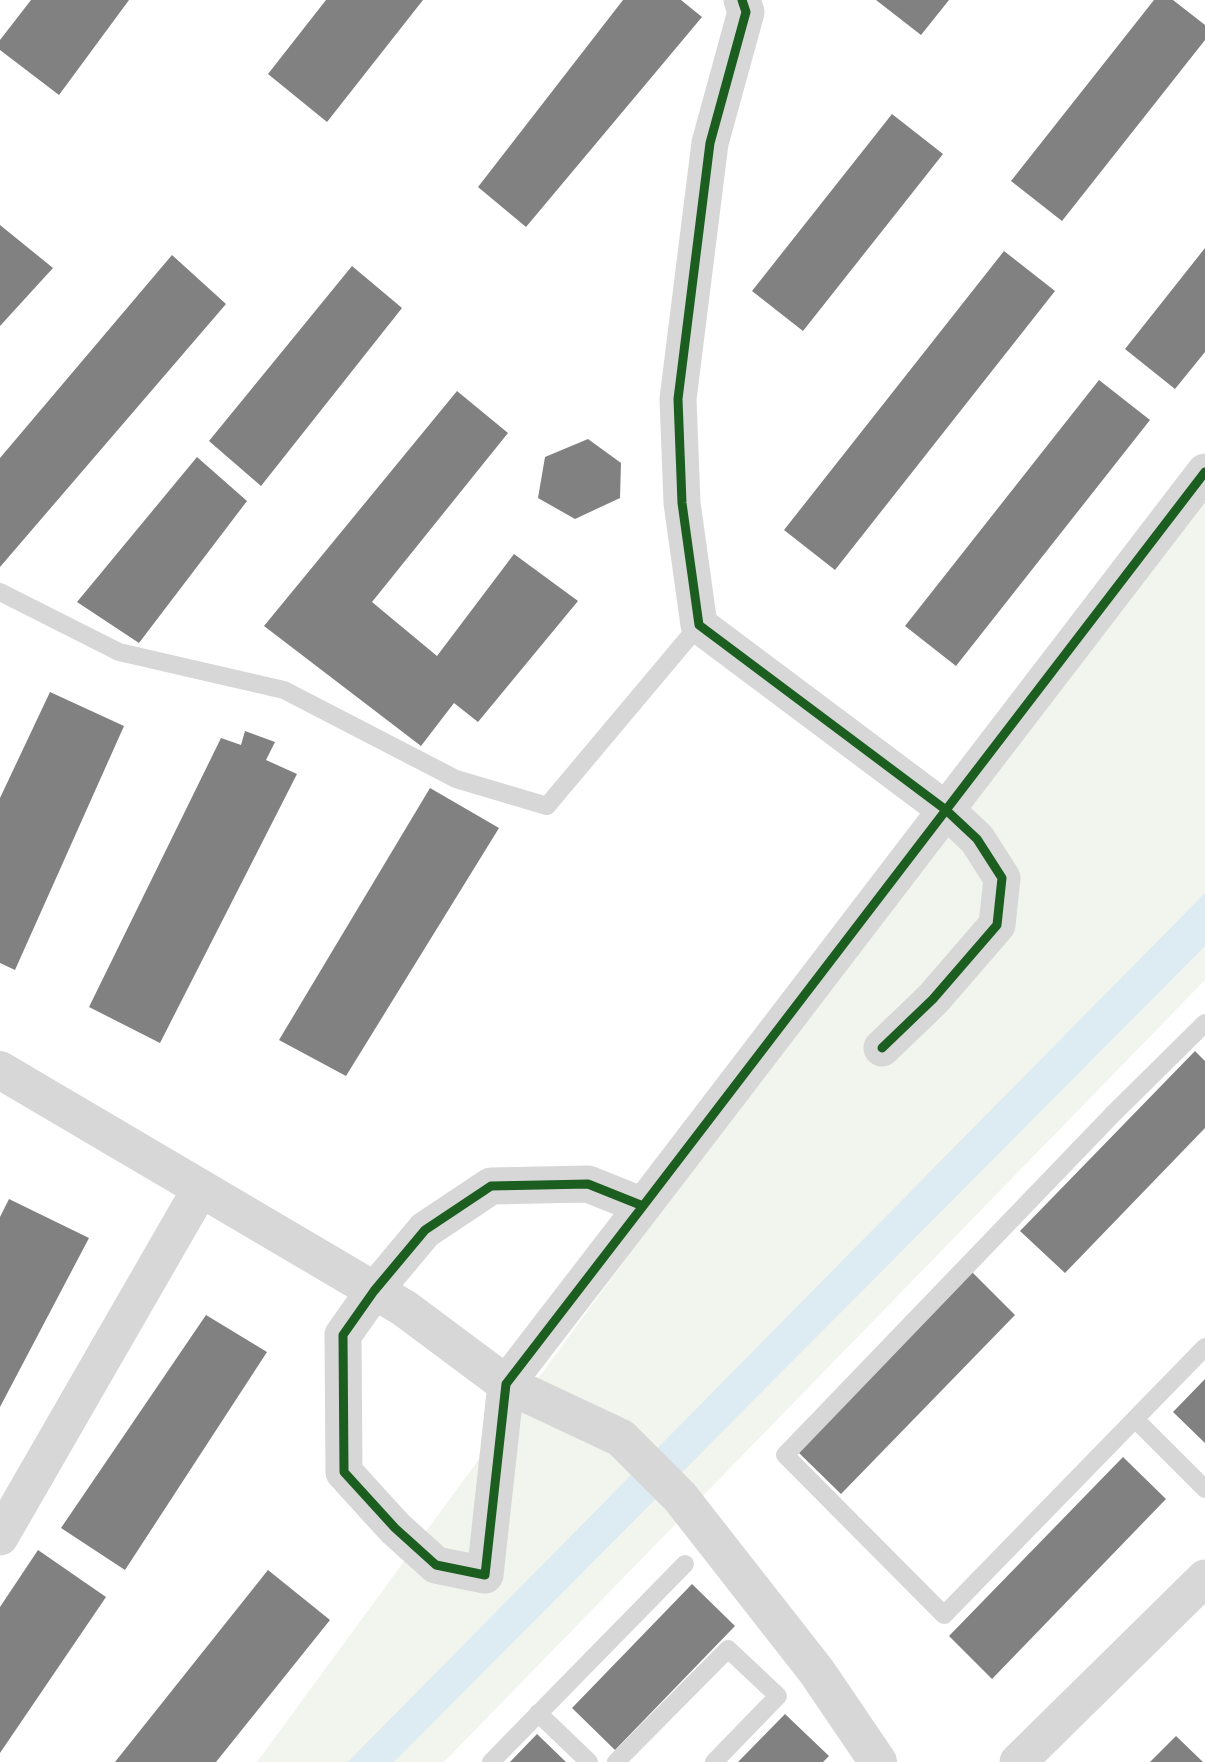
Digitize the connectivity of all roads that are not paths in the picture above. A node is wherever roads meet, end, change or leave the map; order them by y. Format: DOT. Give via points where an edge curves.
graph roads {
  1 [pos="742,0"];
  2 [pos="1205,472"];
  3 [pos="0,592"];
  4 [pos="699,625"];
  5 [pos="946,810"];
  6 [pos="1205,1023"];
  7 [pos="882,1048"];
  8 [pos="0,1070"];
  9 [pos="201,1188"];
  10 [pos="643,1206"];
  11 [pos="374,1291"];
  12 [pos="1205,1347"];
  13 [pos="506,1384"];
  14 [pos="1135,1419"];
  15 [pos="1205,1489"];
  16 [pos="0,1537"];
  17 [pos="685,1564"];
  18 [pos="1205,1578"];
  19 [pos="538,1713"];
  20 [pos="1027,1753"];
  21 [pos="492,1762"];
  22 [pos="589,1762"];
  23 [pos="616,1762"];
  24 [pos="714,1762"];
  25 [pos="878,1762"];
  1 -- 4 [label="street" via="746,12 710,143 678,399 682,503"];
  2 -- 5 [label="street"];
  3 -- 4 [label="lane" via="119,652 284,690 456,779 547,806"];
  4 -- 5 [label="street"];
  5 -- 7 [label="street" via="977,839 1002,878 997,925 933,999"];
  5 -- 10 [label="street"];
  6 -- 14 [label="lane" via="785,1455 944,1615"];
  8 -- 9 [label="street"];
  9 -- 11 [label="street"];
  9 -- 16 [label="street"];
  10 -- 11 [label="street" via="588,1184 491,1186 425,1230"];
  10 -- 13 [label="street"];
  11 -- 13 [label="street"];
  11 -- 13 [label="street" via="343,1335 344,1472 394,1528 436,1565 485,1575"];
  12 -- 14 [label="lane"];
  13 -- 25 [label="street" via="621,1438 680,1497 817,1672"];
  14 -- 15 [label="lane"];
  17 -- 19 [label="lane"];
  18 -- 20 [label="street"];
  19 -- 21 [label="lane"];
  19 -- 22 [label="lane"];
  23 -- 24 [label="lane" via="728,1649 778,1696"];
}
